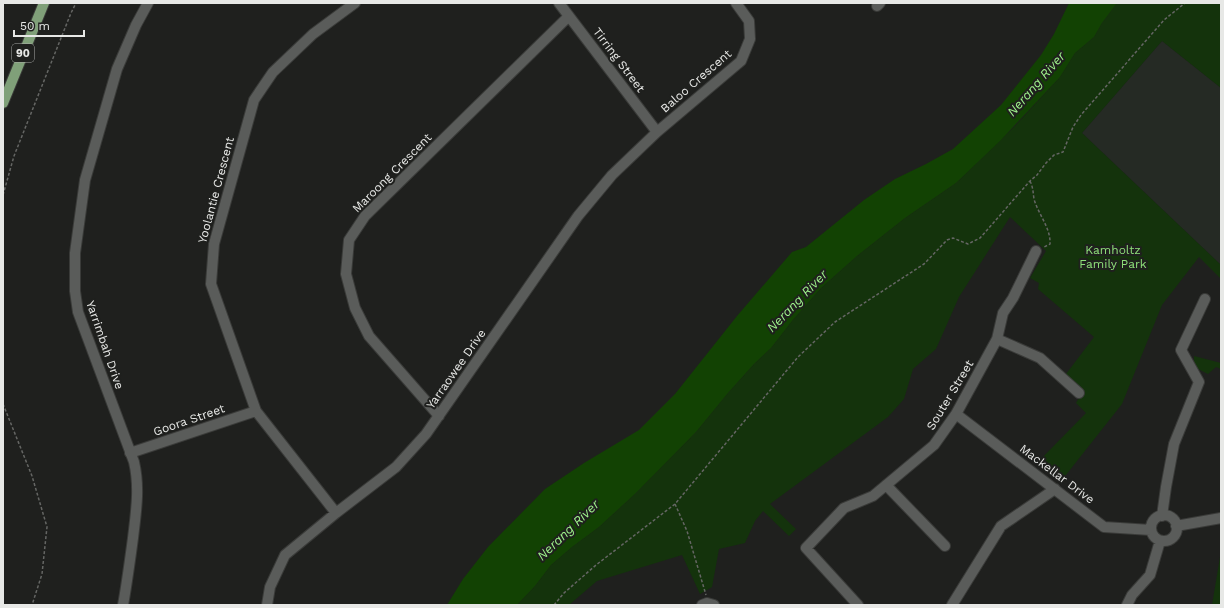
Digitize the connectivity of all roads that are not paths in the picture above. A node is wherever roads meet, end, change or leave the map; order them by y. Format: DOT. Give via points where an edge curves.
graph roads {
  1 [pos="44,3"];
  2 [pos="148,3"];
  3 [pos="355,3"];
  4 [pos="559,3"];
  5 [pos="736,3"];
  6 [pos="569,16"];
  7 [pos="3,102"];
  8 [pos="657,132"];
  9 [pos="1036,251"];
  10 [pos="1205,299"];
  11 [pos="997,339"];
  12 [pos="1079,393"];
  13 [pos="256,411"];
  14 [pos="956,414"];
  15 [pos="439,416"];
  16 [pos="130,453"];
  17 [pos="886,485"];
  18 [pos="1055,489"];
  19 [pos="336,513"];
  20 [pos="1162,516"];
  21 [pos="1221,518"];
  22 [pos="1176,526"];
  23 [pos="1151,530"];
  24 [pos="1160,540"];
  25 [pos="945,546"];
  26 [pos="124,605"];
  27 [pos="267,605"];
  28 [pos="858,605"];
  29 [pos="952,605"];
  30 [pos="1127,605"];
  1 -- 7 [label="main road, 90"];
  2 -- 16 [label="street, Yarrimbah Drive" via="133,30 115,77 85,180 75,253 78,312"];
  3 -- 13 [label="street, Yoolantie Crescent" via="313,34 273,72 254,100 214,244 211,284"];
  4 -- 6 [label="street, Tirring Street"];
  5 -- 8 [label="street, Baloo Crescent" via="749,20 750,39 741,61"];
  6 -- 8 [label="street, Tirring Street"];
  6 -- 15 [label="street, Maroong Crescent" via="365,216 349,240 346,274 355,308 369,336"];
  8 -- 15 [label="street, Yarraowee Drive" via="612,175 578,216"];
  9 -- 11 [label="street, Souter Street" via="1003,313"];
  10 -- 20 [label="street" via="1181,350 1199,382 1174,444"];
  11 -- 12 [label="street" via="1040,358"];
  11 -- 14 [label="street, Souter Street"];
  13 -- 16 [label="street, Goora Street"];
  13 -- 19 [label="street, Yoolantie Crescent"];
  14 -- 17 [label="street, Souter Street" via="934,445"];
  14 -- 18 [label="street, Mackellar Drive"];
  15 -- 19 [label="street, Yarraowee Drive" via="396,467"];
  16 -- 26 [label="street, Yarrimbah Drive" via="137,475 138,492"];
  17 -- 25 [label="street"];
  17 -- 28 [label="street, Souter Street" via="873,496 844,508 806,548"];
  18 -- 23 [label="street, Mackellar Drive" via="1104,527"];
  18 -- 29 [label="street" via="1001,526"];
  19 -- 27 [label="street, Yarraowee Drive" via="286,555 270,587"];
  20 -- 22 [label="street" via="1170,517"];
  20 -- 23 [label="street" via="1154,520"];
  21 -- 22 [label="street"];
  22 -- 24 [label="street" via="1172,538"];
  23 -- 24 [label="street"];
  24 -- 30 [label="street" via="1150,575 1132,595"];
}
